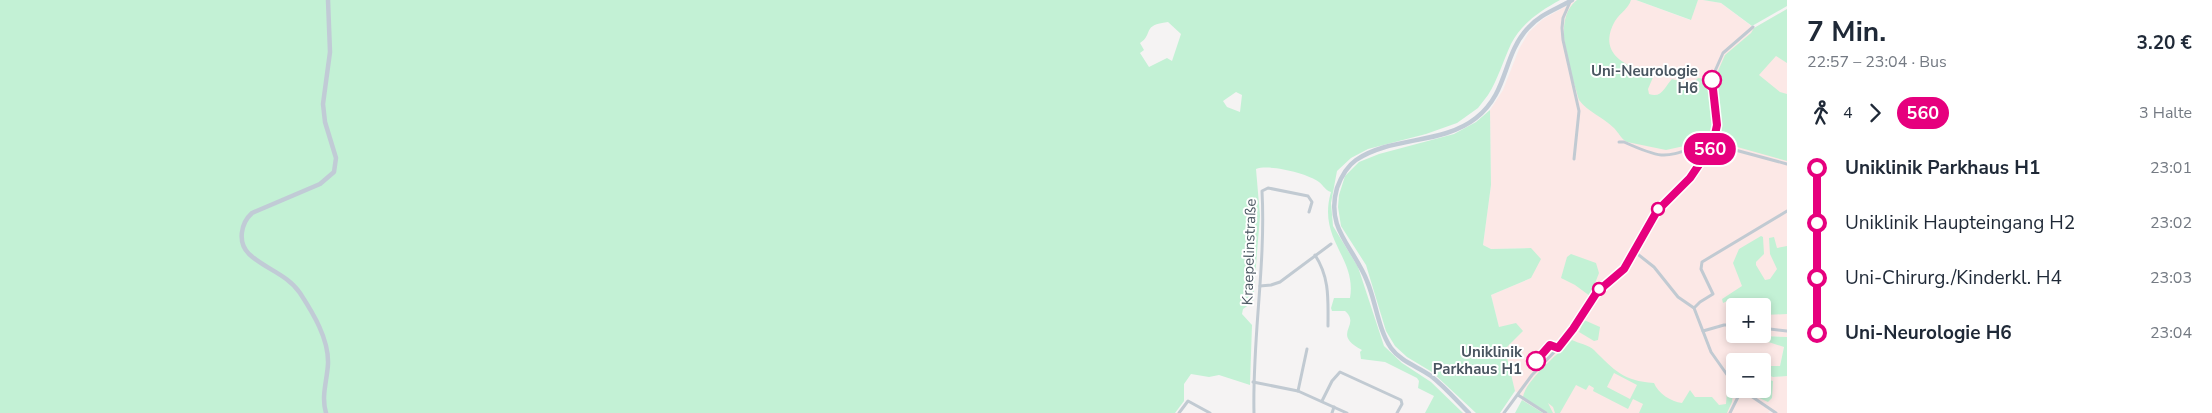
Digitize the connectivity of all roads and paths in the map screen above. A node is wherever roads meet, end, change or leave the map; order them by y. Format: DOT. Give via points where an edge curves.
graph roads {
  1 [pos="328,0"];
  2 [pos="1571,1"];
  3 [pos="1753,27"];
  4 [pos="1619,142"];
  5 [pos="1713,144"];
  6 [pos="1574,159"];
  7 [pos="1787,164"];
  8 [pos="1787,211"];
  9 [pos="1309,212"];
  10 [pos="1331,244"];
  11 [pos="1635,252"];
  12 [pos="1315,254"];
  13 [pos="1260,286"];
  14 [pos="1694,308"];
  15 [pos="1726,325"];
  16 [pos="1328,326"];
  17 [pos="1771,329"];
  18 [pos="1704,331"];
  19 [pos="1787,331"];
  20 [pos="1307,349"];
  21 [pos="1726,374"];
  22 [pos="1253,382"];
  23 [pos="1298,391"];
  24 [pos="1518,395"];
  25 [pos="1735,398"];
  26 [pos="1754,398"];
  27 [pos="1322,401"];
  28 [pos="1511,406"];
  29 [pos="1334,407"];
  30 [pos="326,413"];
  31 [pos="1179,413"];
  32 [pos="1210,413"];
  33 [pos="1254,413"];
  34 [pos="1332,413"];
  35 [pos="1347,413"];
  36 [pos="1397,413"];
  37 [pos="1470,413"];
  38 [pos="1504,413"];
  39 [pos="1508,413"];
  40 [pos="1546,413"];
  41 [pos="1730,413"];
  42 [pos="1776,413"];
  1 -- 30 [label="street" via="330,52 324,112 336,158 334,172 320,184 252,213 245,220 242,236 244,247 250,254 295,287 319,326 328,359 324,397"];
  2 -- 6 [label="street" via="1562,28 1579,111"];
  2 -- 37 [label="street" via="1542,15 1524,32 1515,46 1496,97 1474,119 1452,131 1364,155 1347,168 1336,193 1336,225 1365,274 1391,348 1403,360 1436,380"];
  3 -- 5 [label="street" via="1723,53 1713,77 1717,125"];
  4 -- 5 [label="street" via="1667,156"];
  5 -- 7 [label="street"];
  5 -- 11 [label="street" via="1690,178 1657,211"];
  8 -- 14 [label="street" via="1705,260 1701,266 1713,294"];
  9 -- 13 [label="street, Kraepelinstraße" via="1312,202 1308,196 1268,188 1262,192 1264,225"];
  10 -- 12 [label="street"];
  11 -- 14 [label="street"];
  11 -- 24 [label="street" via="1622,271 1593,296 1563,343 1532,375"];
  12 -- 13 [label="street" via="1276,284"];
  12 -- 16 [label="street" via="1328,285"];
  13 -- 22 [label="street, Kraepelinstraße"];
  14 -- 18 [label="street"];
  15 -- 18 [label="street"];
  17 -- 19 [label="street"];
  18 -- 21 [label="street" via="1710,352"];
  20 -- 23 [label="street"];
  22 -- 23 [label="street"];
  22 -- 33 [label="street, Kraepelinstraße"];
  23 -- 27 [label="street"];
  24 -- 28 [label="street"];
  24 -- 40 [label="street"];
  25 -- 41 [label="street"];
  26 -- 42 [label="street"];
  27 -- 29 [label="street"];
  27 -- 36 [label="street" via="1340,372 1401,400"];
  28 -- 38 [label="street"];
  28 -- 39 [label="street"];
  29 -- 34 [label="street"];
  29 -- 35 [label="street"];
  31 -- 32 [label="street" via="1188,401"];
}
